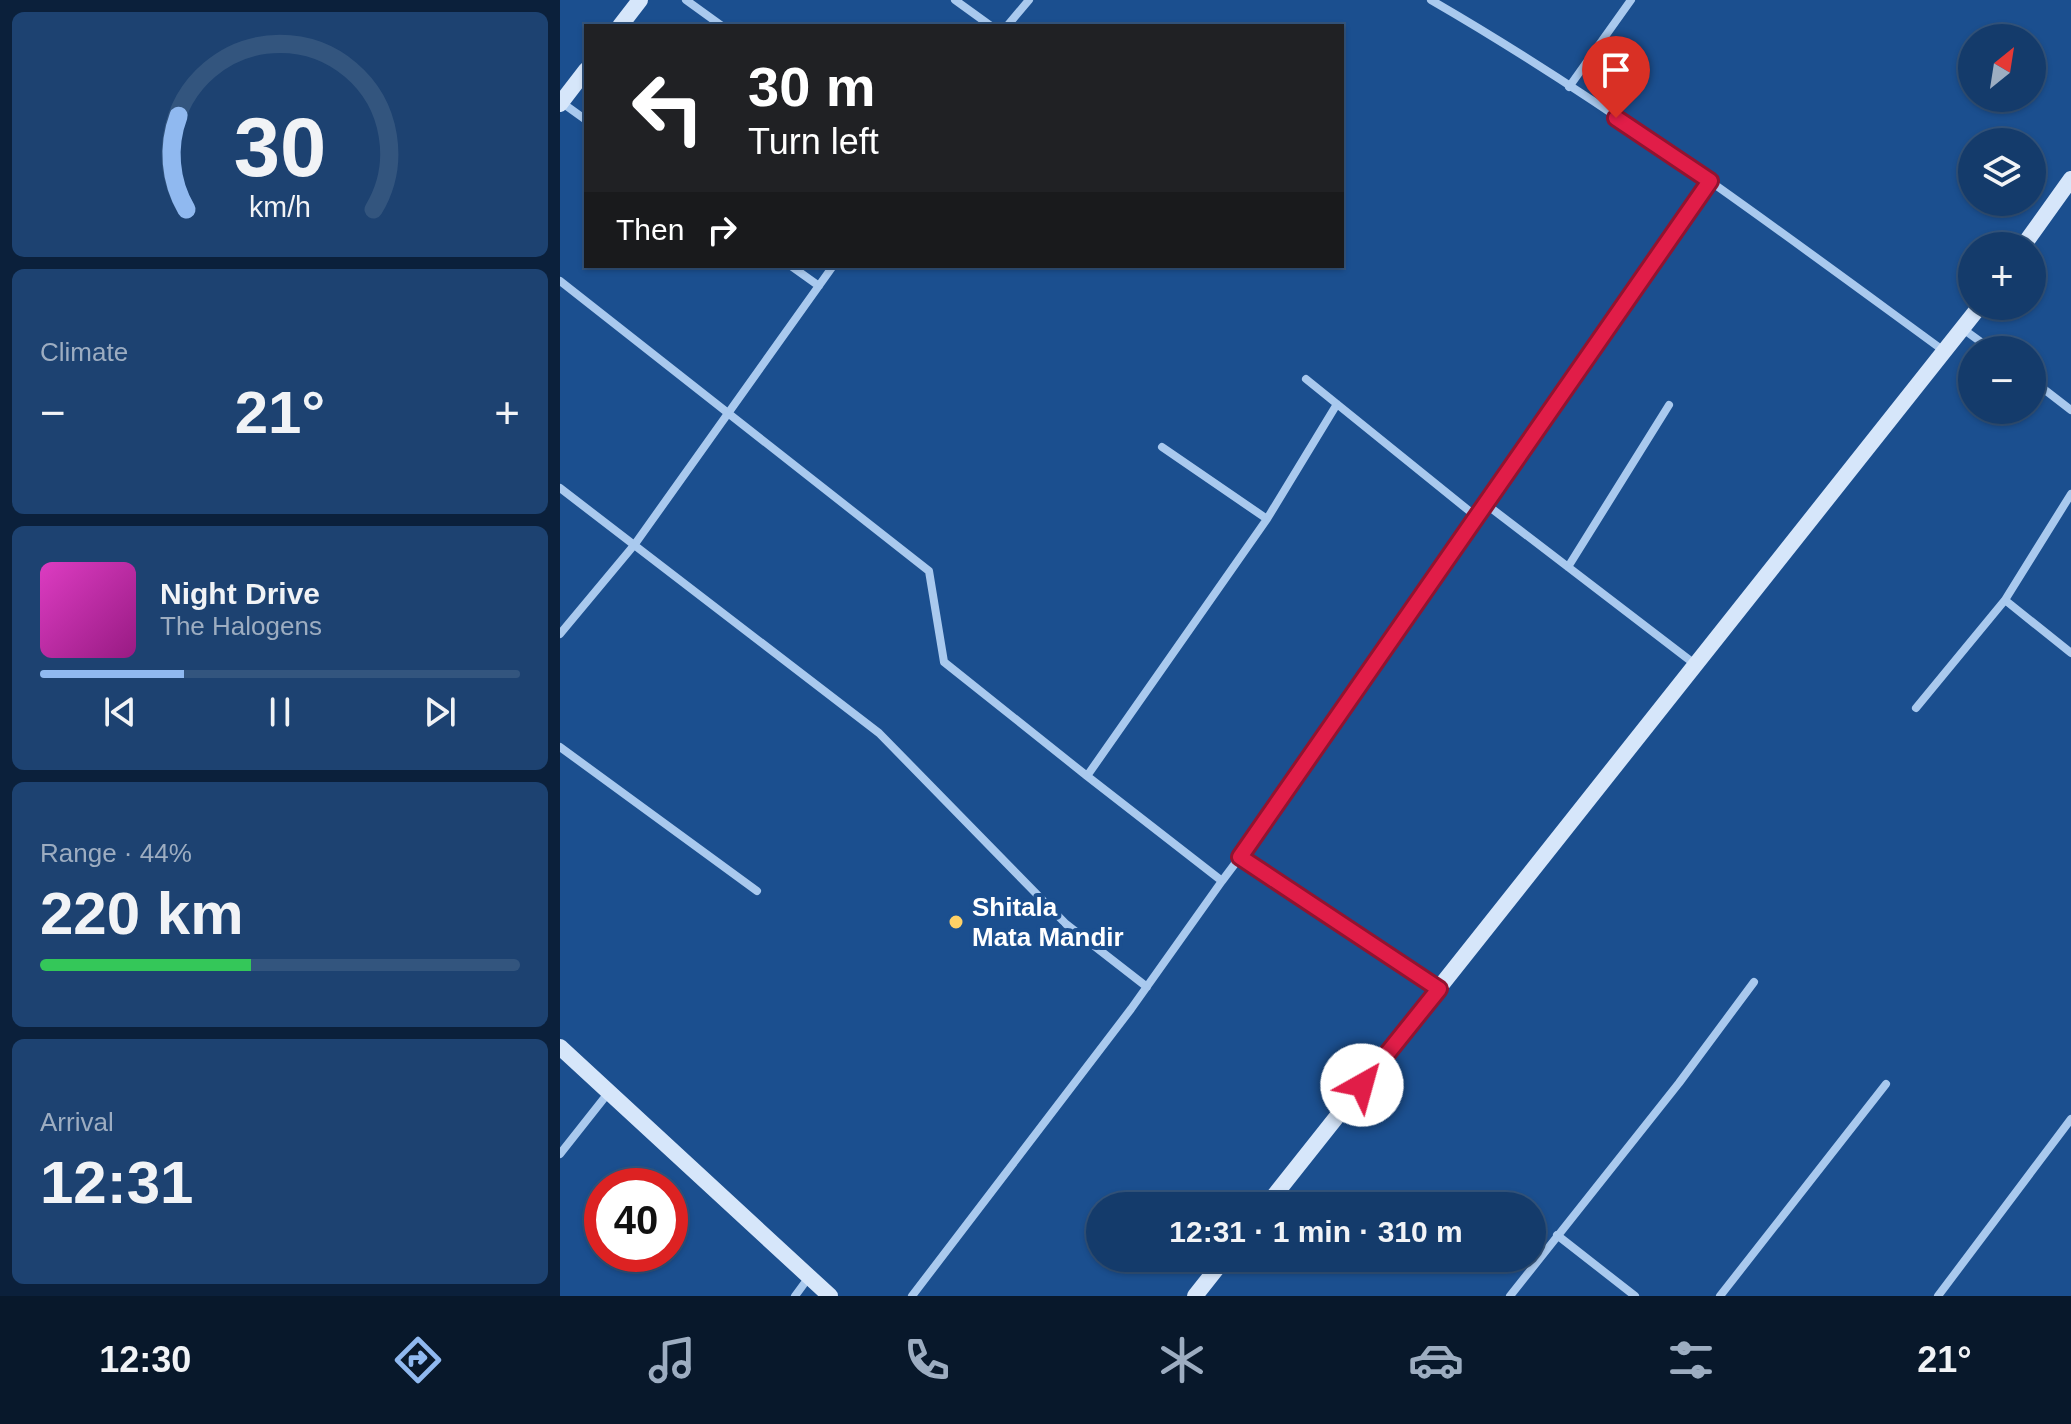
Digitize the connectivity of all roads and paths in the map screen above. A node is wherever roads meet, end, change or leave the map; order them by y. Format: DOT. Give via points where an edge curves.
graph roads {
  1 [pos="640,0"];
  2 [pos="686,0"];
  3 [pos="955,0"];
  4 [pos="1029,0"];
  5 [pos="1431,0"];
  6 [pos="1631,0"];
  7 [pos="622,24"];
  8 [pos="719,24"];
  9 [pos="988,24"];
  10 [pos="1009,24"];
  11 [pos="584,73"];
  12 [pos="1569,87"];
  13 [pos="560,103"];
  14 [pos="584,119"];
  15 [pos="2071,179"];
  16 [pos="1710,181"];
  17 [pos="2033,232"];
  18 [pos="794,268"];
  19 [pos="832,268"];
  20 [pos="560,281"];
  21 [pos="819,286"];
  22 [pos="1970,320"];
  23 [pos="1963,329"];
  24 [pos="1973,336"];
  25 [pos="1945,351"];
  26 [pos="1306,379"];
  27 [pos="2046,391"];
  28 [pos="1337,404"];
  29 [pos="1669,405"];
  30 [pos="2071,410"];
  31 [pos="729,416"];
  32 [pos="1162,447"];
  33 [pos="560,488"];
  34 [pos="2071,494"];
  35 [pos="1487,505"];
  36 [pos="1478,518"];
  37 [pos="1267,519"];
  38 [pos="635,544"];
  39 [pos="1568,567"];
  40 [pos="2005,600"];
  41 [pos="560,634"];
  42 [pos="2071,653"];
  43 [pos="1696,665"];
  44 [pos="1916,708"];
  45 [pos="560,747"];
  46 [pos="1087,776"];
  47 [pos="1240,857"];
  48 [pos="1222,881"];
  49 [pos="757,891"];
  50 [pos="1754,982"];
  51 [pos="1147,987"];
  52 [pos="1439,989"];
  53 [pos="560,1047"];
  54 [pos="1886,1084"];
  55 [pos="609,1092"];
  56 [pos="2071,1119"];
  57 [pos="560,1154"];
  58 [pos="1277,1192"];
  59 [pos="1557,1235"];
  60 [pos="1214,1272"];
  61 [pos="809,1277"];
  62 [pos="795,1296"];
  63 [pos="830,1296"];
  64 [pos="912,1296"];
  65 [pos="1195,1296"];
  66 [pos="1510,1296"];
  67 [pos="1635,1296"];
  68 [pos="1720,1296"];
  69 [pos="1938,1296"];
  1 -- 7 [label="street"];
  2 -- 8 [label="street"];
  3 -- 9 [label="street"];
  4 -- 10 [label="street"];
  5 -- 12 [label="street"];
  6 -- 12 [label="street"];
  11 -- 13 [label="street"];
  12 -- 16 [label="street"];
  13 -- 14 [label="street"];
  15 -- 17 [label="street"];
  16 -- 25 [label="street"];
  16 -- 35 [label="street"];
  18 -- 21 [label="street"];
  19 -- 21 [label="street"];
  20 -- 31 [label="street"];
  21 -- 31 [label="street"];
  22 -- 23 [label="street"];
  23 -- 24 [label="street"];
  23 -- 25 [label="street"];
  25 -- 43 [label="street"];
  26 -- 28 [label="street"];
  27 -- 30 [label="street"];
  28 -- 36 [label="street"];
  28 -- 37 [label="street"];
  29 -- 39 [label="street"];
  31 -- 38 [label="street"];
  31 -- 46 [label="street" via="929,571 944,662"];
  32 -- 37 [label="street"];
  33 -- 38 [label="street"];
  34 -- 40 [label="street"];
  35 -- 36 [label="street"];
  35 -- 39 [label="street"];
  36 -- 47 [label="street"];
  37 -- 46 [label="street"];
  38 -- 41 [label="street"];
  38 -- 51 [label="street" via="879,733 1066,924"];
  39 -- 43 [label="street"];
  40 -- 42 [label="street"];
  40 -- 44 [label="street"];
  43 -- 52 [label="street"];
  45 -- 49 [label="street"];
  46 -- 48 [label="street"];
  47 -- 48 [label="street"];
  47 -- 52 [label="street"];
  48 -- 51 [label="street"];
  50 -- 59 [label="street"];
  51 -- 64 [label="street"];
  52 -- 58 [label="street"];
  53 -- 55 [label="street"];
  54 -- 68 [label="street"];
  55 -- 57 [label="street"];
  55 -- 61 [label="street"];
  56 -- 69 [label="street"];
  59 -- 66 [label="street"];
  59 -- 67 [label="street"];
  60 -- 65 [label="street"];
  61 -- 62 [label="street"];
  61 -- 63 [label="street"];
}
